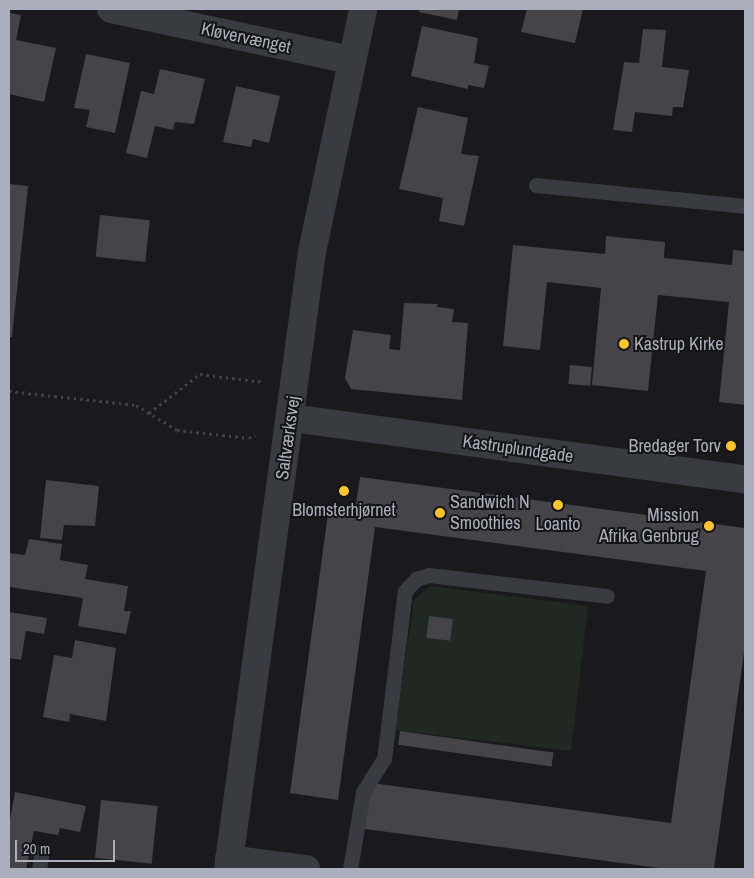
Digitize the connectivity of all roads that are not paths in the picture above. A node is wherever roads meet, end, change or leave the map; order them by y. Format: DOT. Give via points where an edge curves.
graph roads {
  1 [pos="111,9"];
  2 [pos="363,9"];
  3 [pos="352,60"];
  4 [pos="536,185"];
  5 [pos="745,206"];
  6 [pos="291,418"];
  7 [pos="745,479"];
  8 [pos="607,596"];
  9 [pos="42,851"];
  10 [pos="228,864"];
  11 [pos="39,869"];
  12 [pos="306,869"];
  13 [pos="350,869"];
  1 -- 3 [label="street, Kløvervænget"];
  2 -- 3 [label="street, Saltværksvej"];
  3 -- 6 [label="street, Saltværksvej" via="312,252"];
  4 -- 5 [label="lane"];
  6 -- 7 [label="street, Kastruplundgade"];
  6 -- 10 [label="street, Saltværksvej"];
  8 -- 13 [label="lane" via="429,575 416,579 405,591 384,759 363,792"];
  9 -- 11 [label="lane"];
  10 -- 12 [label="street"];
}
